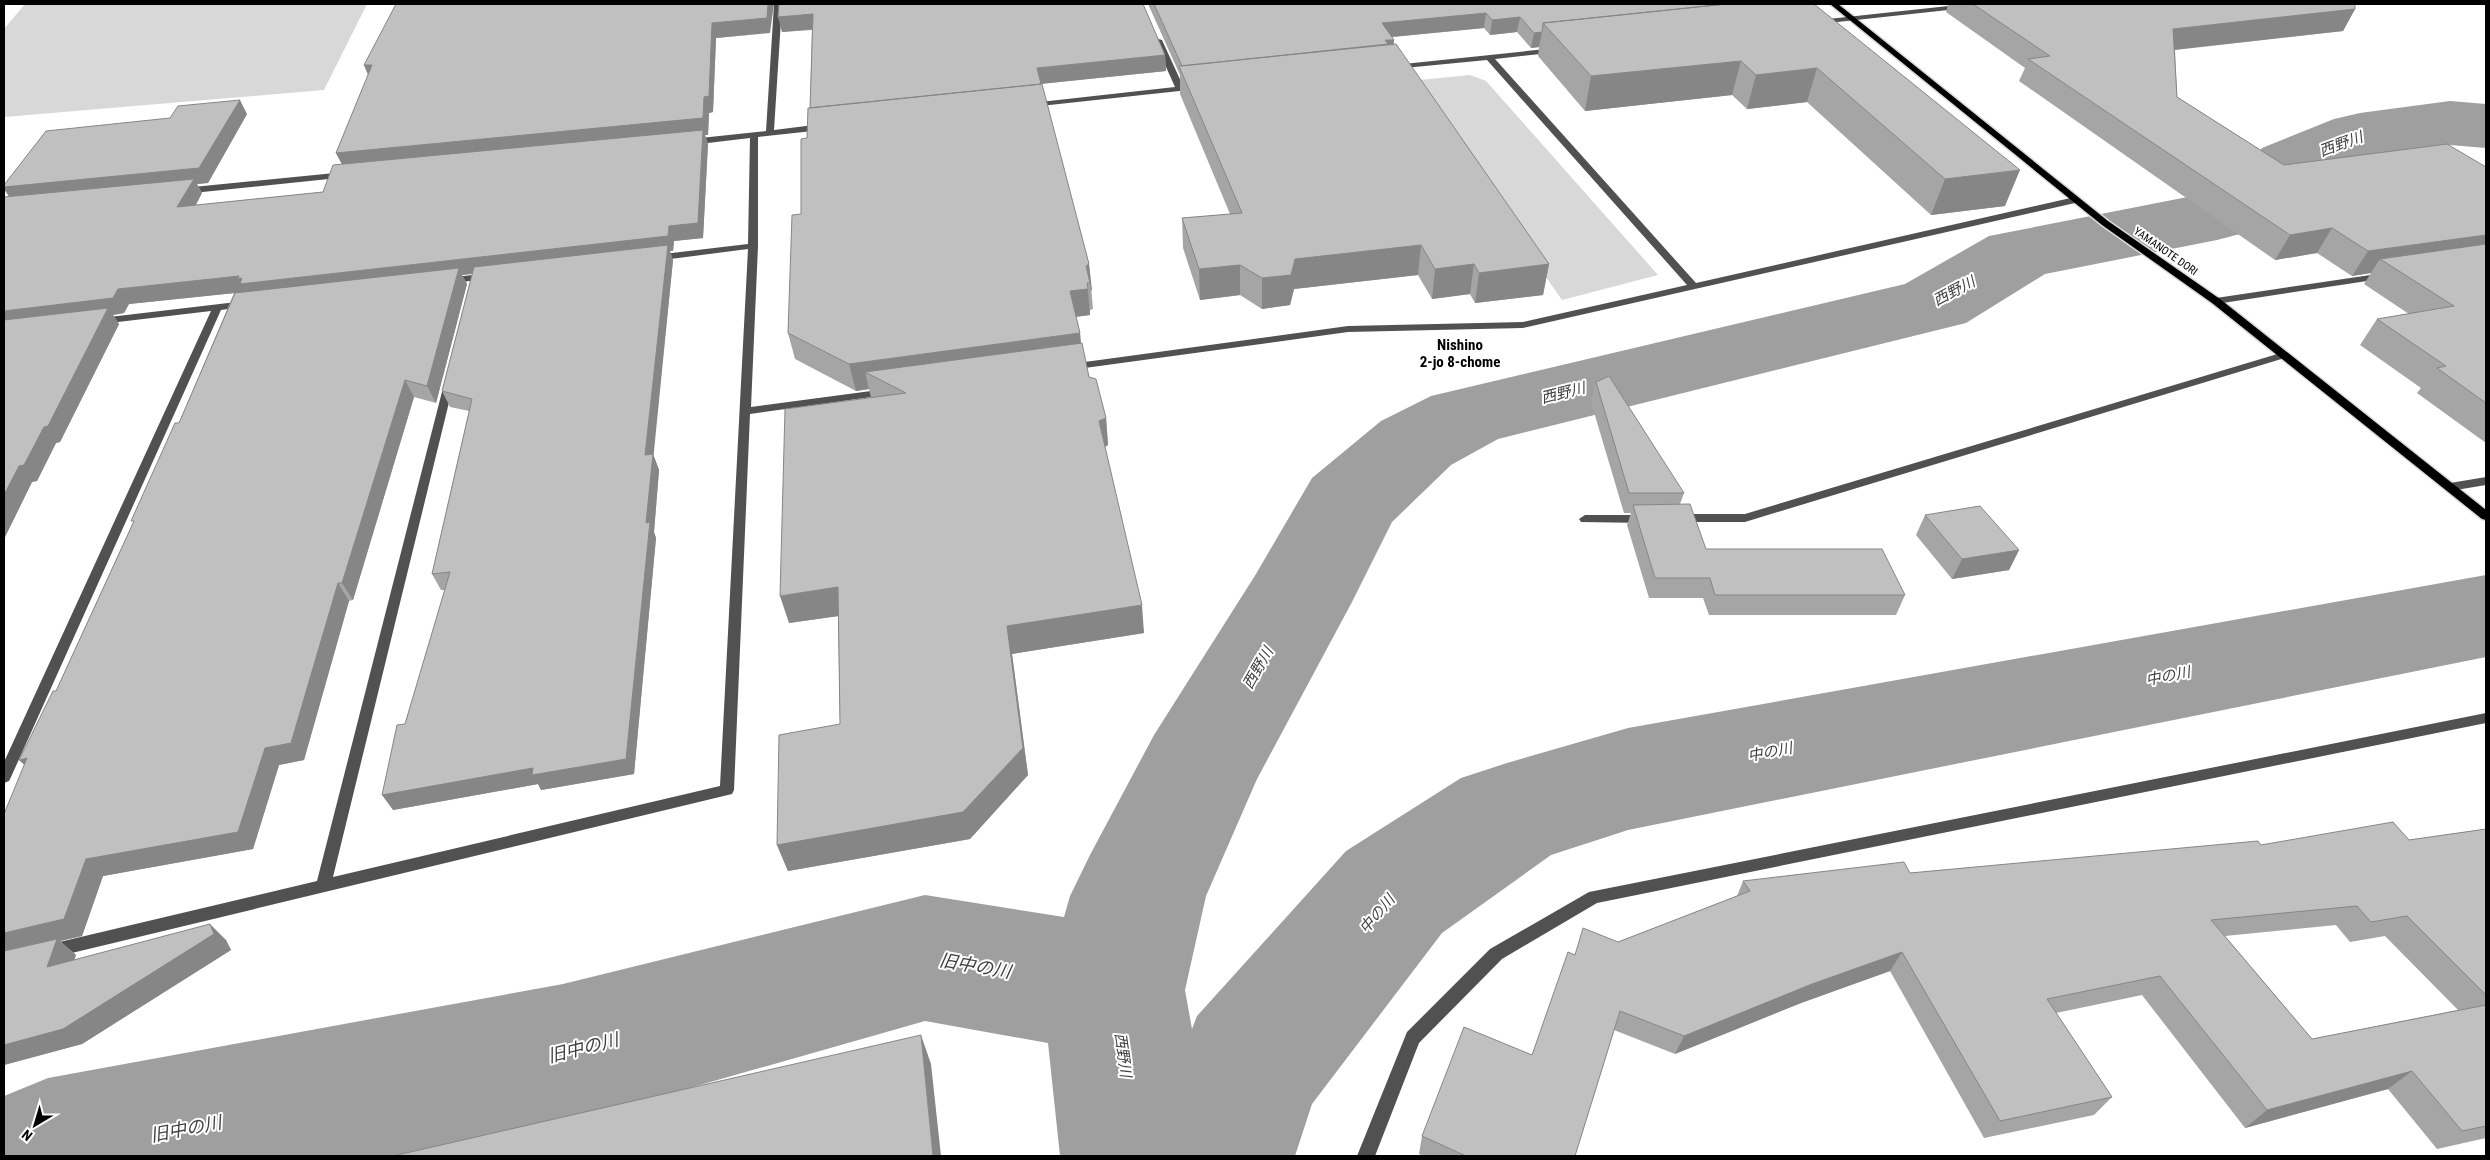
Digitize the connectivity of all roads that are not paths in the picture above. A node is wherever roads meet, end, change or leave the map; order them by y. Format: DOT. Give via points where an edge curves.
graph roads {
  1 [pos="778,4"];
  2 [pos="1834,4"];
  3 [pos="1984,4"];
  4 [pos="1854,19"];
  5 [pos="1812,23"];
  6 [pos="1153,29"];
  7 [pos="1567,49"];
  8 [pos="1489,58"];
  9 [pos="1383,68"];
  10 [pos="1209,86"];
  11 [pos="1180,89"];
  12 [pos="1023,106"];
  13 [pos="828,127"];
  14 [pos="770,133"];
  15 [pos="754,135"];
  16 [pos="685,142"];
  17 [pos="359,174"];
  18 [pos="172,192"];
  19 [pos="2076,200"];
  20 [pos="753,246"];
  21 [pos="648,258"];
  22 [pos="2399,274"];
  23 [pos="494,276"];
  24 [pos="437,282"];
  25 [pos="1694,287"];
  26 [pos="2216,301"];
  27 [pos="255,303"];
  28 [pos="217,308"];
  29 [pos="91,322"];
  30 [pos="2284,355"];
  31 [pos="453,365"];
  32 [pos="1061,368"];
  33 [pos="893,391"];
  34 [pos="744,411"];
  35 [pos="2486,481"];
  36 [pos="2450,487"];
  37 [pos="2486,516"];
  38 [pos="1585,519"];
  39 [pos="2486,718"];
  40 [pos="4,777"];
  41 [pos="323,886"];
  42 [pos="42,953"];
  43 [pos="1366,1156"];
  1 -- 14 [label="street"];
  2 -- 4 [label="main road, YAMANOTE DORI"];
  3 -- 4 [label="street"];
  4 -- 5 [label="street"];
  4 -- 19 [label="main road, YAMANOTE DORI"];
  6 -- 11 [label="street"];
  7 -- 8 [label="street"];
  8 -- 9 [label="street"];
  8 -- 25 [label="street"];
  10 -- 11 [label="street"];
  11 -- 12 [label="street"];
  13 -- 14 [label="street"];
  14 -- 15 [label="street"];
  15 -- 16 [label="street"];
  15 -- 20 [label="street"];
  17 -- 18 [label="street"];
  19 -- 25 [label="street"];
  19 -- 26 [label="main road, YAMANOTE DORI" via="2137,248"];
  20 -- 21 [label="street"];
  20 -- 34 [label="street"];
  22 -- 26 [label="street"];
  23 -- 24 [label="street" via="474,283"];
  25 -- 32 [label="street" via="1523,325 1348,329"];
  26 -- 30 [label="main road, YAMANOTE DORI"];
  27 -- 28 [label="street"];
  28 -- 29 [label="street"];
  28 -- 40 [label="street"];
  30 -- 36 [label="main road, YAMANOTE DORI"];
  30 -- 38 [label="street" via="1745,518"];
  31 -- 41 [label="street"];
  33 -- 34 [label="street"];
  34 -- 41 [label="street" via="727,790"];
  35 -- 36 [label="street"];
  36 -- 37 [label="main road, YAMANOTE DORI"];
  39 -- 43 [label="street" via="1594,897 1496,954 1413,1038"];
  41 -- 42 [label="street"];
}
